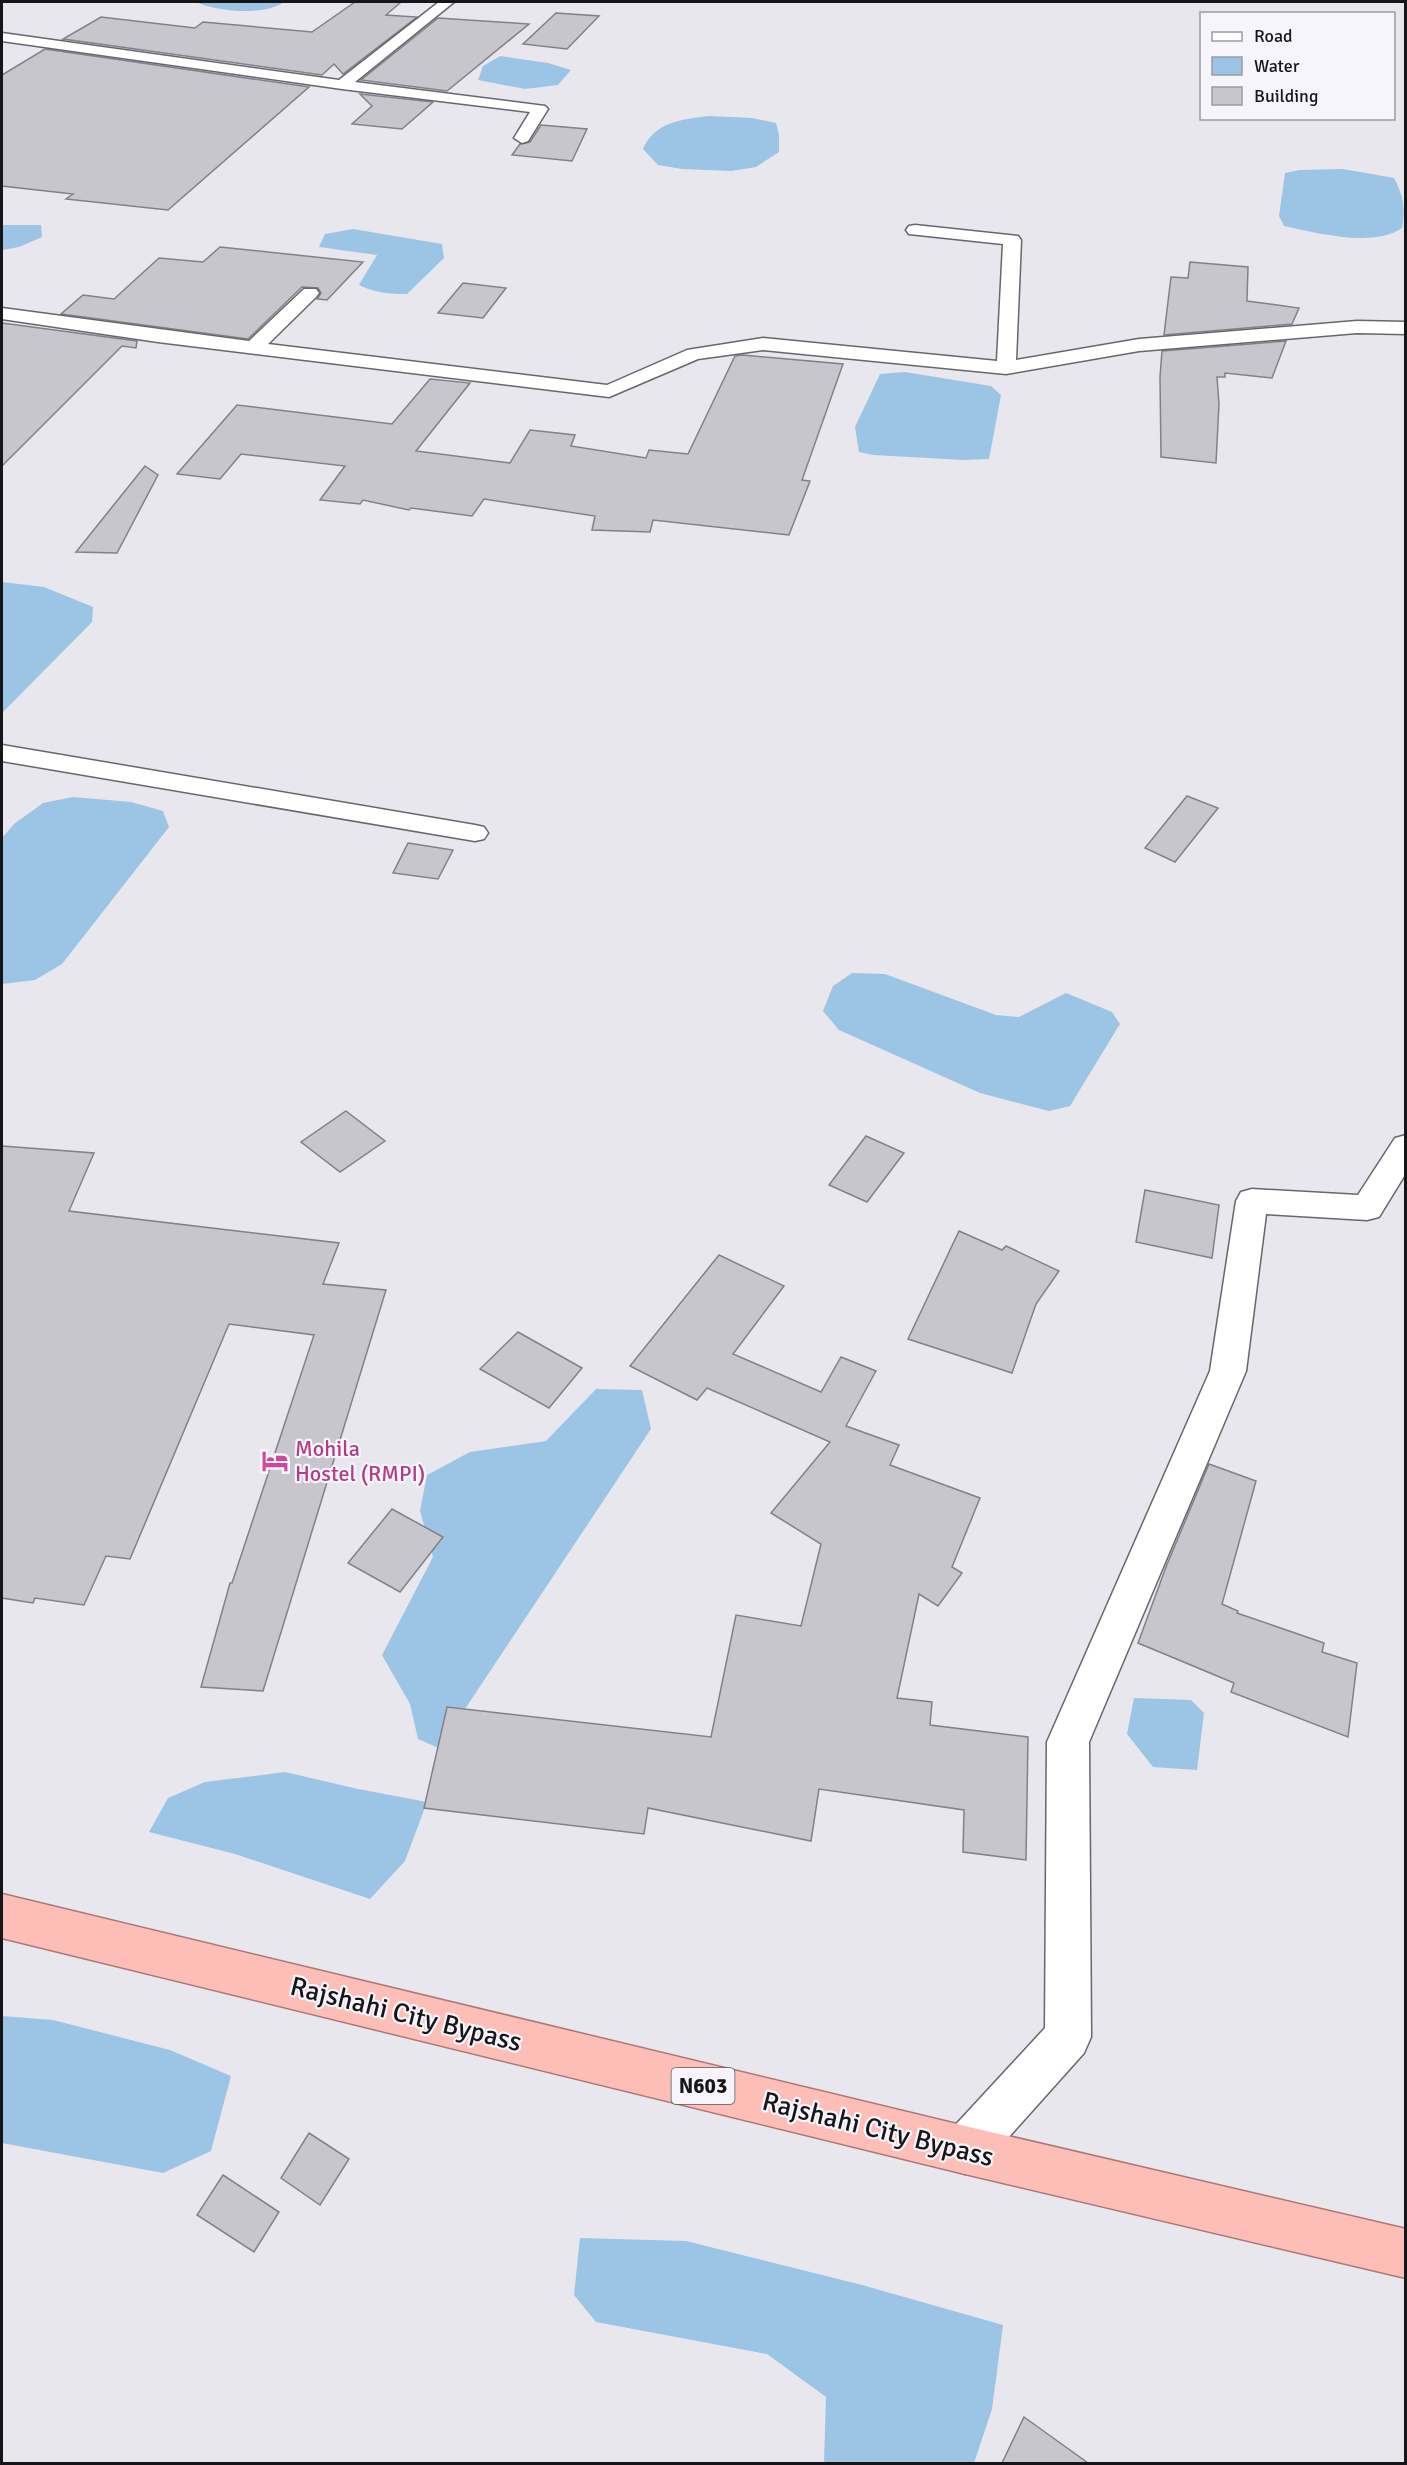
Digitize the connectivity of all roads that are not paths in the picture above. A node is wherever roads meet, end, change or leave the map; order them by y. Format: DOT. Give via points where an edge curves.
graph roads {
  1 [pos="447,2"];
  2 [pos="2,37"];
  3 [pos="342,85"];
  4 [pos="522,138"];
  5 [pos="915,230"];
  6 [pos="310,293"];
  7 [pos="2,314"];
  8 [pos="1406,328"];
  9 [pos="253,348"];
  10 [pos="1006,368"];
  11 [pos="2,753"];
  12 [pos="475,833"];
  13 [pos="1406,1146"];
  14 [pos="2,1916"];
  15 [pos="965,2150"];
  16 [pos="1406,2253"];
  1 -- 3 [label="street"];
  2 -- 3 [label="street"];
  3 -- 4 [label="street" via="540,109"];
  5 -- 10 [label="street" via="1012,240"];
  6 -- 9 [label="street"];
  7 -- 9 [label="street"];
  8 -- 10 [label="street" via="1358,327 1139,345"];
  9 -- 10 [label="street" via="609,391 694,354 763,344"];
  11 -- 12 [label="street"];
  13 -- 15 [label="street" via="1366,1208 1252,1202 1228,1371 1068,1742 1068,2037"];
  14 -- 15 [label="highway, Rajshahi City Bypass / N603"];
  15 -- 16 [label="highway, Rajshahi City Bypass / N603"];
}
